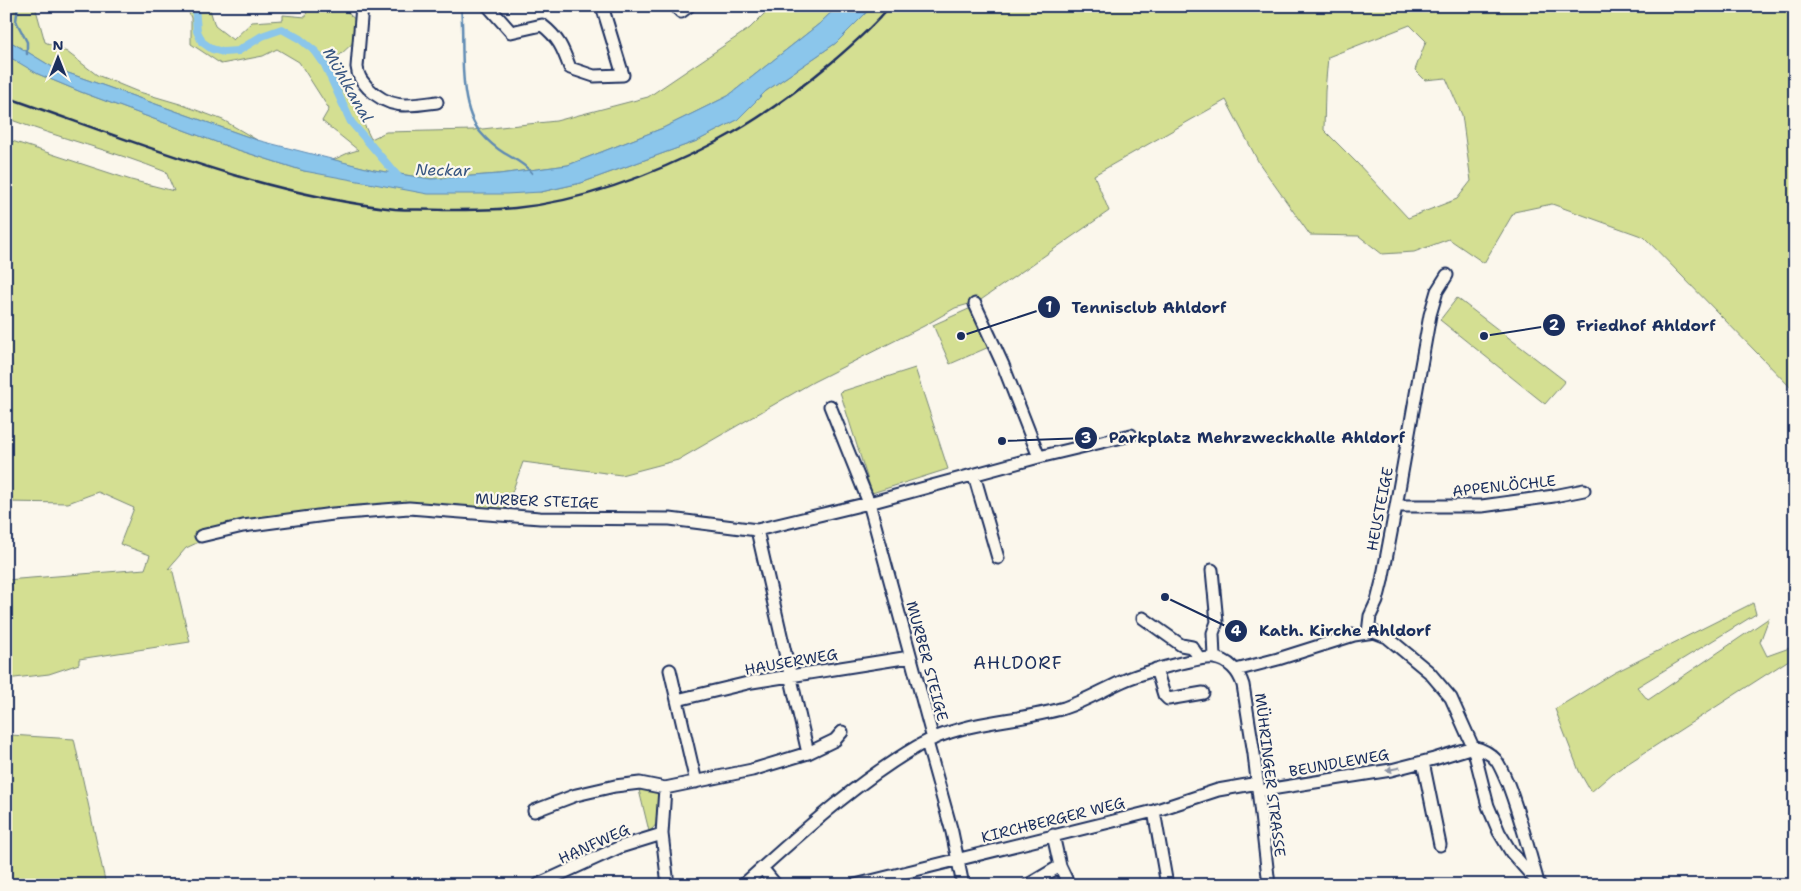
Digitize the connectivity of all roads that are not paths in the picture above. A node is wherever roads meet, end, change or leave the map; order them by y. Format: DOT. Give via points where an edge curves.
graph roads {
  1 [pos="362,6"];
  2 [pos="488,6"];
  3 [pos="602,6"];
  4 [pos="675,6"];
  5 [pos="688,6"];
  6 [pos="437,102"];
  7 [pos="1447,275"];
  8 [pos="975,304"];
  9 [pos="830,406"];
  10 [pos="1132,435"];
  11 [pos="1040,457"];
  12 [pos="974,475"];
  13 [pos="1584,490"];
  14 [pos="869,503"];
  15 [pos="1396,506"];
  16 [pos="757,530"];
  17 [pos="201,536"];
  18 [pos="998,558"];
  19 [pos="1212,570"];
  20 [pos="1143,618"];
  21 [pos="1368,633"];
  22 [pos="910,657"];
  23 [pos="1214,658"];
  24 [pos="1200,659"];
  25 [pos="1156,669"];
  26 [pos="670,670"];
  27 [pos="1236,670"];
  28 [pos="791,676"];
  29 [pos="1203,693"];
  30 [pos="677,700"];
  31 [pos="842,732"];
  32 [pos="930,740"];
  33 [pos="1473,747"];
  34 [pos="808,753"];
  35 [pos="1423,762"];
  36 [pos="696,782"];
  37 [pos="1258,787"];
  38 [pos="665,788"];
  39 [pos="1154,810"];
  40 [pos="534,811"];
  41 [pos="662,834"];
  42 [pos="1053,835"];
  43 [pos="1440,845"];
  44 [pos="958,858"];
  45 [pos="1060,866"];
  46 [pos="762,868"];
  47 [pos="539,884"];
  48 [pos="1539,884"];
  49 [pos="668,885"];
  50 [pos="743,885"];
  51 [pos="776,885"];
  52 [pos="855,885"];
  53 [pos="963,885"];
  54 [pos="1028,885"];
  55 [pos="1069,885"];
  56 [pos="1167,885"];
  57 [pos="1269,885"];
  1 -- 6 [label="street" via="357,67 361,81 380,98 397,105"];
  2 -- 3 [label="street" via="511,32 542,25 554,34 570,68 594,76 623,75"];
  4 -- 5 [label="street" via="682,12"];
  7 -- 15 [label="street, HEUSTEIGE" via="1437,291 1430,315"];
  8 -- 11 [label="street"];
  9 -- 14 [label="street, MURBER STEIGE"];
  10 -- 11 [label="street"];
  11 -- 12 [label="street"];
  12 -- 14 [label="street"];
  12 -- 18 [label="street"];
  13 -- 15 [label="street, APPENLÖCHLE" via="1482,506"];
  14 -- 16 [label="street, MURBER STEIGE"];
  14 -- 22 [label="street, MURBER STEIGE"];
  15 -- 21 [label="street, HEUSTEIGE"];
  16 -- 17 [label="street, MURBER STEIGE" via="670,519 540,518 409,508 355,511 243,526"];
  16 -- 28 [label="street"];
  19 -- 23 [label="street" via="1217,622"];
  20 -- 24 [label="street" via="1181,645 1192,647"];
  21 -- 27 [label="street"];
  21 -- 33 [label="street" via="1387,637 1438,680 1456,708"];
  22 -- 28 [label="street, HAUSERWEG"];
  22 -- 32 [label="street, MURBER STEIGE"];
  23 -- 24 [label="street"];
  23 -- 27 [label="street"];
  24 -- 25 [label="street"];
  25 -- 29 [label="street" via="1168,700"];
  25 -- 32 [label="street" via="1064,708 972,725"];
  26 -- 30 [label="street"];
  27 -- 37 [label="street, MÜHRINGER STRASSE" via="1245,691"];
  28 -- 30 [label="street, HAUSERWEG"];
  28 -- 34 [label="street"];
  30 -- 36 [label="street"];
  31 -- 34 [label="street" via="835,740"];
  32 -- 44 [label="street, MURBER STEIGE"];
  32 -- 46 [label="street" via="854,789"];
  33 -- 35 [label="street, BEUNDLEWEG"];
  33 -- 48 [label="street" via="1498,832"];
  33 -- 48 [label="street" via="1490,754 1497,761 1517,807"];
  34 -- 36 [label="street" via="745,772"];
  35 -- 37 [label="street, BEUNDLEWEG, one-way" via="1391,770"];
  35 -- 43 [label="street"];
  36 -- 38 [label="street"];
  37 -- 39 [label="street, KIRCHBERGER WEG" via="1218,790"];
  37 -- 57 [label="street, MÜHRINGER STRASSE"];
  38 -- 40 [label="street" via="640,783 614,786 576,795"];
  38 -- 41 [label="street"];
  39 -- 42 [label="street, KIRCHBERGER WEG"];
  39 -- 56 [label="street"];
  41 -- 47 [label="street, HANFWEG" via="620,847"];
  41 -- 49 [label="street"];
  42 -- 44 [label="street, KIRCHBERGER WEG"];
  42 -- 45 [label="street"];
  44 -- 52 [label="street, KIRCHBERGER WEG"];
  44 -- 53 [label="street, MURBER STEIGE"];
  45 -- 54 [label="street"];
  45 -- 55 [label="street"];
  46 -- 50 [label="street"];
  46 -- 51 [label="street"];
}
